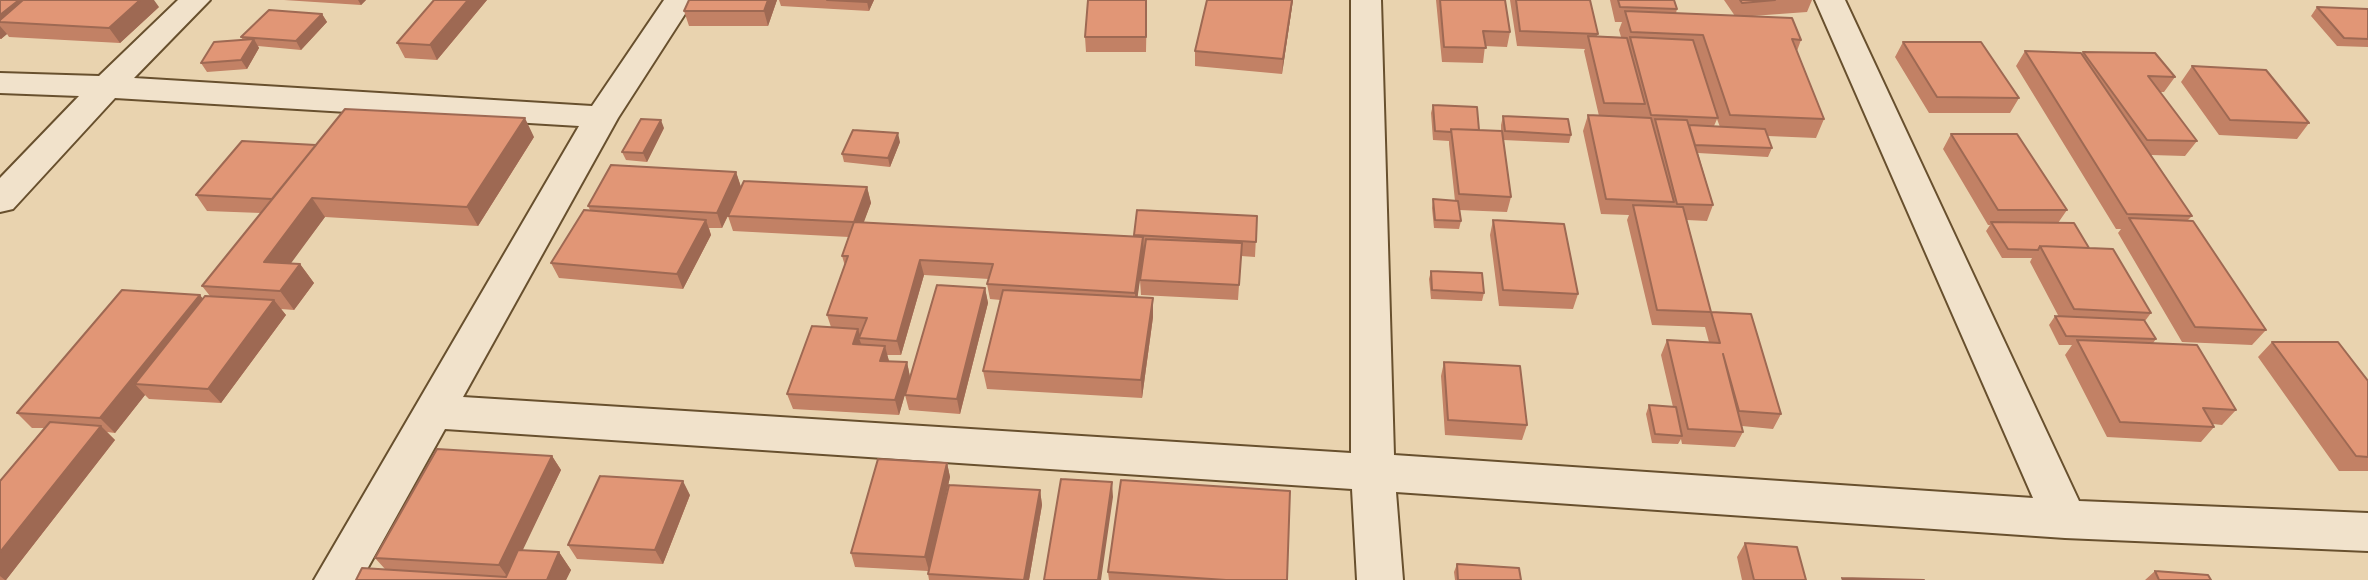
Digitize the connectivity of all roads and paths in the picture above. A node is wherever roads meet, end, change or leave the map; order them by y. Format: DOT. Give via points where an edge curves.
graph roads {
  1 [pos="195,0"];
  2 [pos="679,0"];
  3 [pos="1366,0"];
  4 [pos="1830,0"];
  5 [pos="0,83"];
  6 [pos="107,87"];
  7 [pos="601,117"];
  8 [pos="0,201"];
  9 [pos="432,412"];
  10 [pos="1373,472"];
  11 [pos="2064,519"];
  12 [pos="2368,532"];
  13 [pos="337,580"];
  14 [pos="1380,580"];
  1 -- 6 [label="street"];
  2 -- 7 [label="street"];
  3 -- 10 [label="street"];
  4 -- 11 [label="street"];
  5 -- 6 [label="street"];
  6 -- 7 [label="street"];
  6 -- 8 [label="street"];
  7 -- 9 [label="street"];
  9 -- 10 [label="street"];
  9 -- 13 [label="street"];
  10 -- 11 [label="street"];
  10 -- 14 [label="street"];
  11 -- 12 [label="street"];
}
